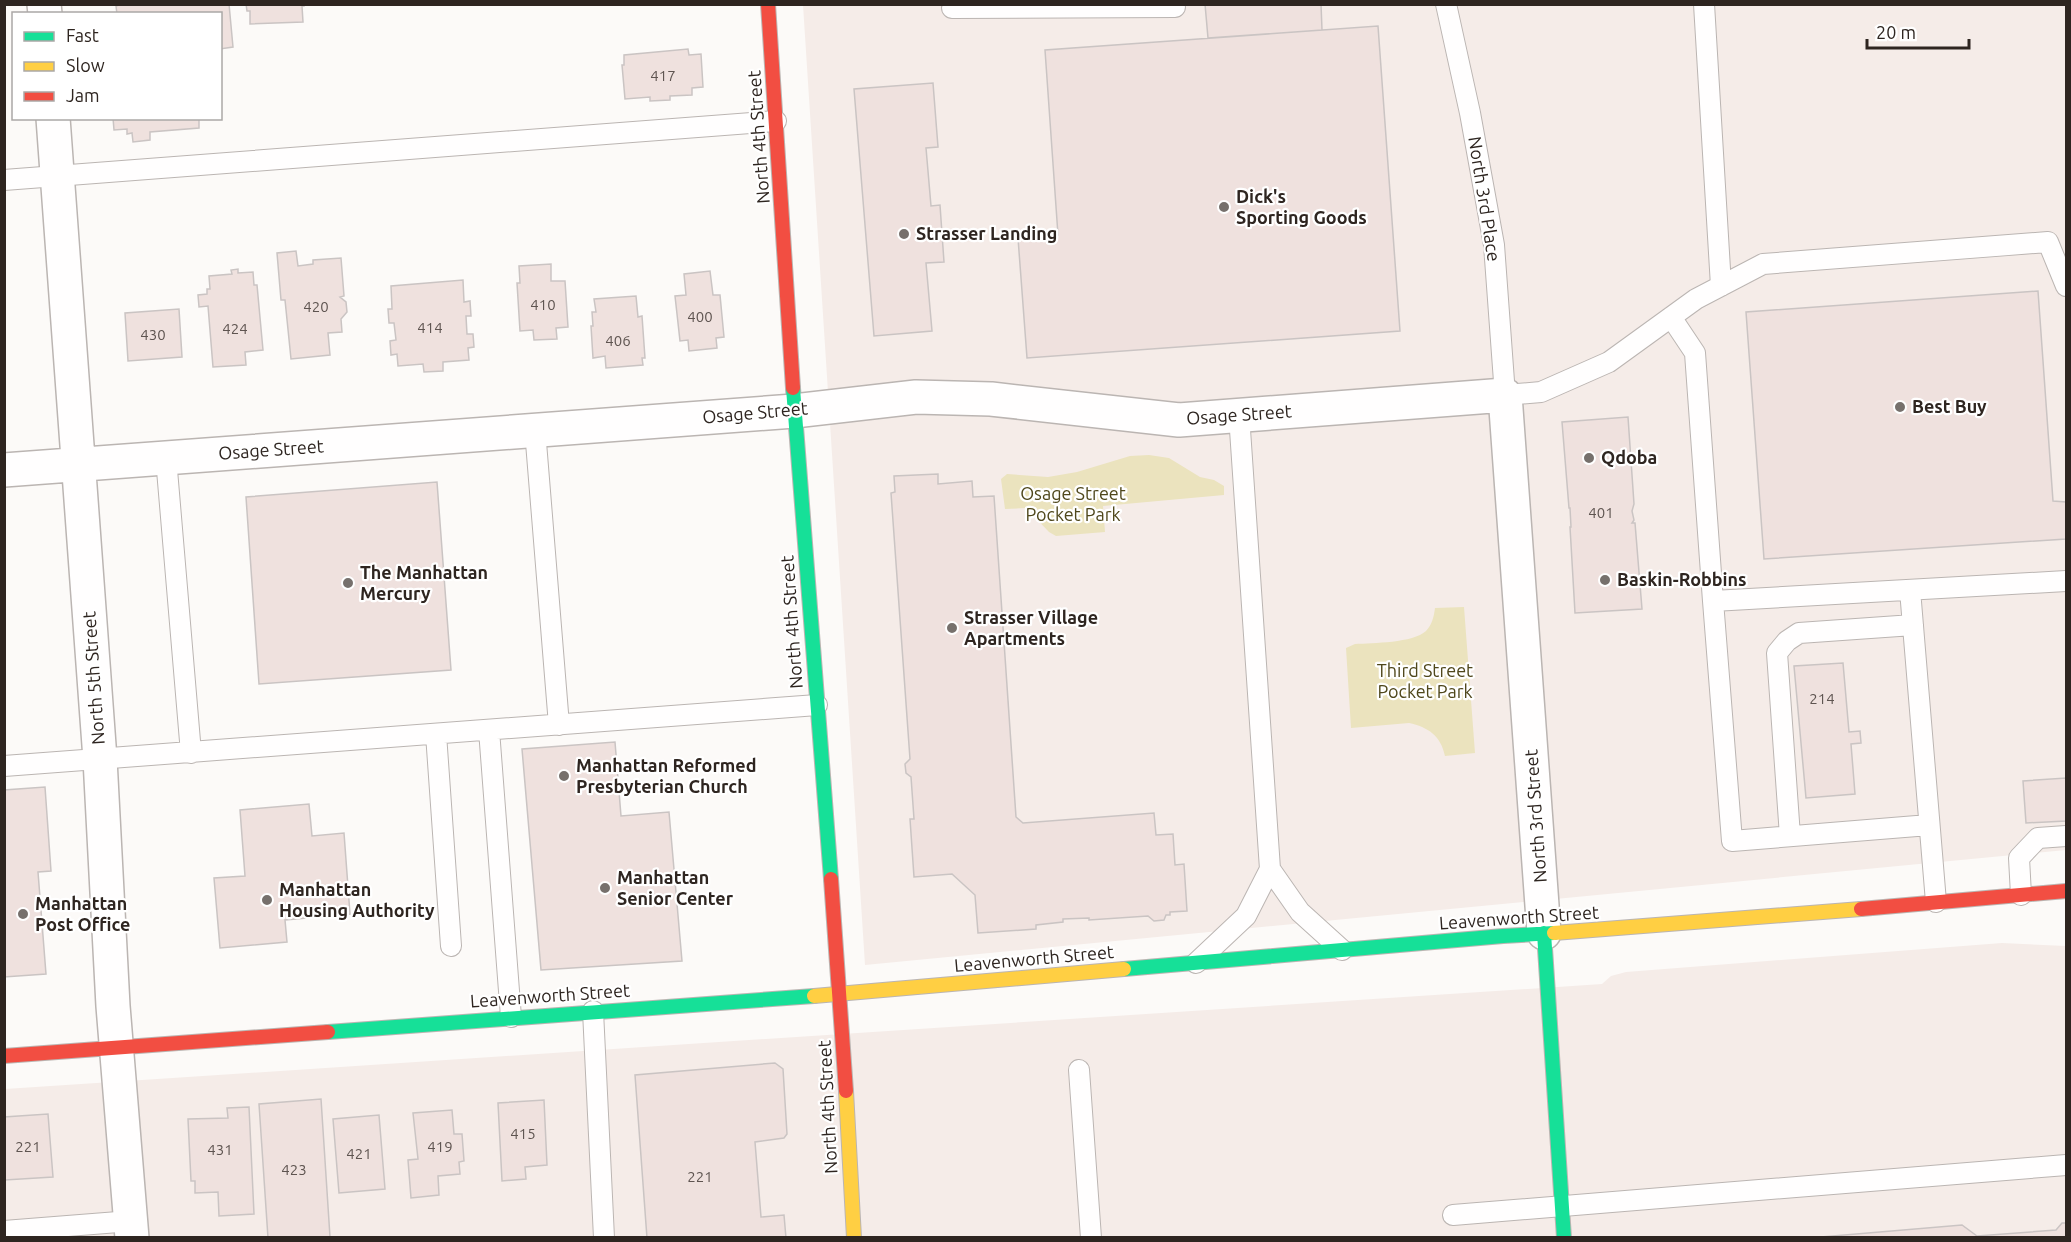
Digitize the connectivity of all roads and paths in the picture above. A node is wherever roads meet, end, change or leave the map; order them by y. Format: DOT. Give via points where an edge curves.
graph roads {
  1 [pos="768,4"];
  2 [pos="1446,4"];
  3 [pos="1704,4"];
  4 [pos="1028,6"];
  5 [pos="1176,7"];
  6 [pos="952,8"];
  7 [pos="53,120"];
  8 [pos="776,121"];
  9 [pos="57,175"];
  10 [pos="4,180"];
  11 [pos="1721,286"];
  12 [pos="2067,286"];
  13 [pos="1671,317"];
  14 [pos="1505,395"];
  15 [pos="794,411"];
  16 [pos="1239,415"];
  17 [pos="535,430"];
  18 [pos="166,458"];
  19 [pos="79,464"];
  20 [pos="4,470"];
  21 [pos="2067,581"];
  22 [pos="1910,590"];
  23 [pos="1713,601"];
  24 [pos="1913,625"];
  25 [pos="816,705"];
  26 [pos="559,725"];
  27 [pos="489,730"];
  28 [pos="436,734"];
  29 [pos="191,753"];
  30 [pos="100,759"];
  31 [pos="4,766"];
  32 [pos="1929,825"];
  33 [pos="1790,836"];
  34 [pos="2067,836"];
  35 [pos="1270,869"];
  36 [pos="2067,891"];
  37 [pos="2021,895"];
  38 [pos="1936,902"];
  39 [pos="1544,933"];
  40 [pos="451,946"];
  41 [pos="1342,950"];
  42 [pos="1196,963"];
  43 [pos="840,994"];
  44 [pos="593,1011"];
  45 [pos="511,1017"];
  46 [pos="116,1047"];
  47 [pos="4,1056"];
  48 [pos="1079,1070"];
  49 [pos="2067,1165"];
  50 [pos="1562,1206"];
  51 [pos="1453,1215"];
  52 [pos="132,1229"];
  53 [pos="4,1231"];
  54 [pos="604,1238"];
  55 [pos="854,1238"];
  56 [pos="1091,1238"];
  57 [pos="1564,1238"];
  1 -- 8 [label="main road, North 4th Street"];
  2 -- 14 [label="lane, North 3rd Place" via="1494,245"];
  3 -- 11 [label="lane"];
  4 -- 5 [label="lane"];
  4 -- 6 [label="lane"];
  7 -- 9 [label="street, North 5th Street"];
  8 -- 9 [label="lane"];
  8 -- 15 [label="main road, North 4th Street"];
  9 -- 10 [label="lane"];
  9 -- 19 [label="street, North 5th Street"];
  11 -- 12 [label="lane" via="1763,264 2048,242"];
  11 -- 13 [label="lane"];
  13 -- 14 [label="lane" via="1609,362 1542,392"];
  13 -- 23 [label="lane" via="1695,353"];
  14 -- 16 [label="street, Osage Street"];
  14 -- 39 [label="street, North 3rd Street"];
  15 -- 16 [label="street, Osage Street" via="916,397 991,399 1179,420"];
  15 -- 17 [label="street, Osage Street"];
  15 -- 25 [label="main road, North 4th Street"];
  16 -- 35 [label="lane"];
  17 -- 18 [label="street, Osage Street"];
  17 -- 26 [label="lane"];
  18 -- 19 [label="street, Osage Street"];
  18 -- 29 [label="lane"];
  19 -- 20 [label="street, Osage Street"];
  19 -- 30 [label="street, North 5th Street"];
  21 -- 22 [label="lane"];
  22 -- 23 [label="lane"];
  22 -- 24 [label="lane"];
  23 -- 33 [label="lane" via="1732,841"];
  24 -- 32 [label="lane"];
  24 -- 33 [label="lane" via="1799,633 1777,653"];
  25 -- 26 [label="lane"];
  25 -- 43 [label="main road, North 4th Street"];
  26 -- 27 [label="lane"];
  27 -- 28 [label="lane"];
  27 -- 45 [label="lane"];
  28 -- 29 [label="lane"];
  28 -- 40 [label="lane"];
  29 -- 30 [label="lane"];
  30 -- 31 [label="lane"];
  30 -- 46 [label="street, North 5th Street"];
  32 -- 33 [label="lane"];
  32 -- 38 [label="lane"];
  34 -- 37 [label="lane" via="2038,838 2019,858"];
  35 -- 41 [label="lane" via="1300,912"];
  35 -- 42 [label="lane" via="1246,916"];
  36 -- 37 [label="main road, Leavenworth Street"];
  37 -- 38 [label="main road, Leavenworth Street"];
  38 -- 39 [label="main road, Leavenworth Street"];
  39 -- 41 [label="main road, Leavenworth Street"];
  39 -- 50 [label="main road, North 3rd Street"];
  41 -- 42 [label="main road, Leavenworth Street"];
  42 -- 43 [label="main road, Leavenworth Street"];
  43 -- 44 [label="main road, Leavenworth Street"];
  43 -- 55 [label="main road, North 4th Street"];
  44 -- 45 [label="main road, Leavenworth Street"];
  44 -- 54 [label="lane"];
  45 -- 46 [label="main road, Leavenworth Street"];
  46 -- 47 [label="main road, Leavenworth Street"];
  46 -- 52 [label="street, North 5th Street"];
  48 -- 56 [label="lane"];
  49 -- 50 [label="lane"];
  50 -- 51 [label="lane"];
  50 -- 57 [label="main road, North 3rd Street"];
  52 -- 53 [label="lane"];
}
